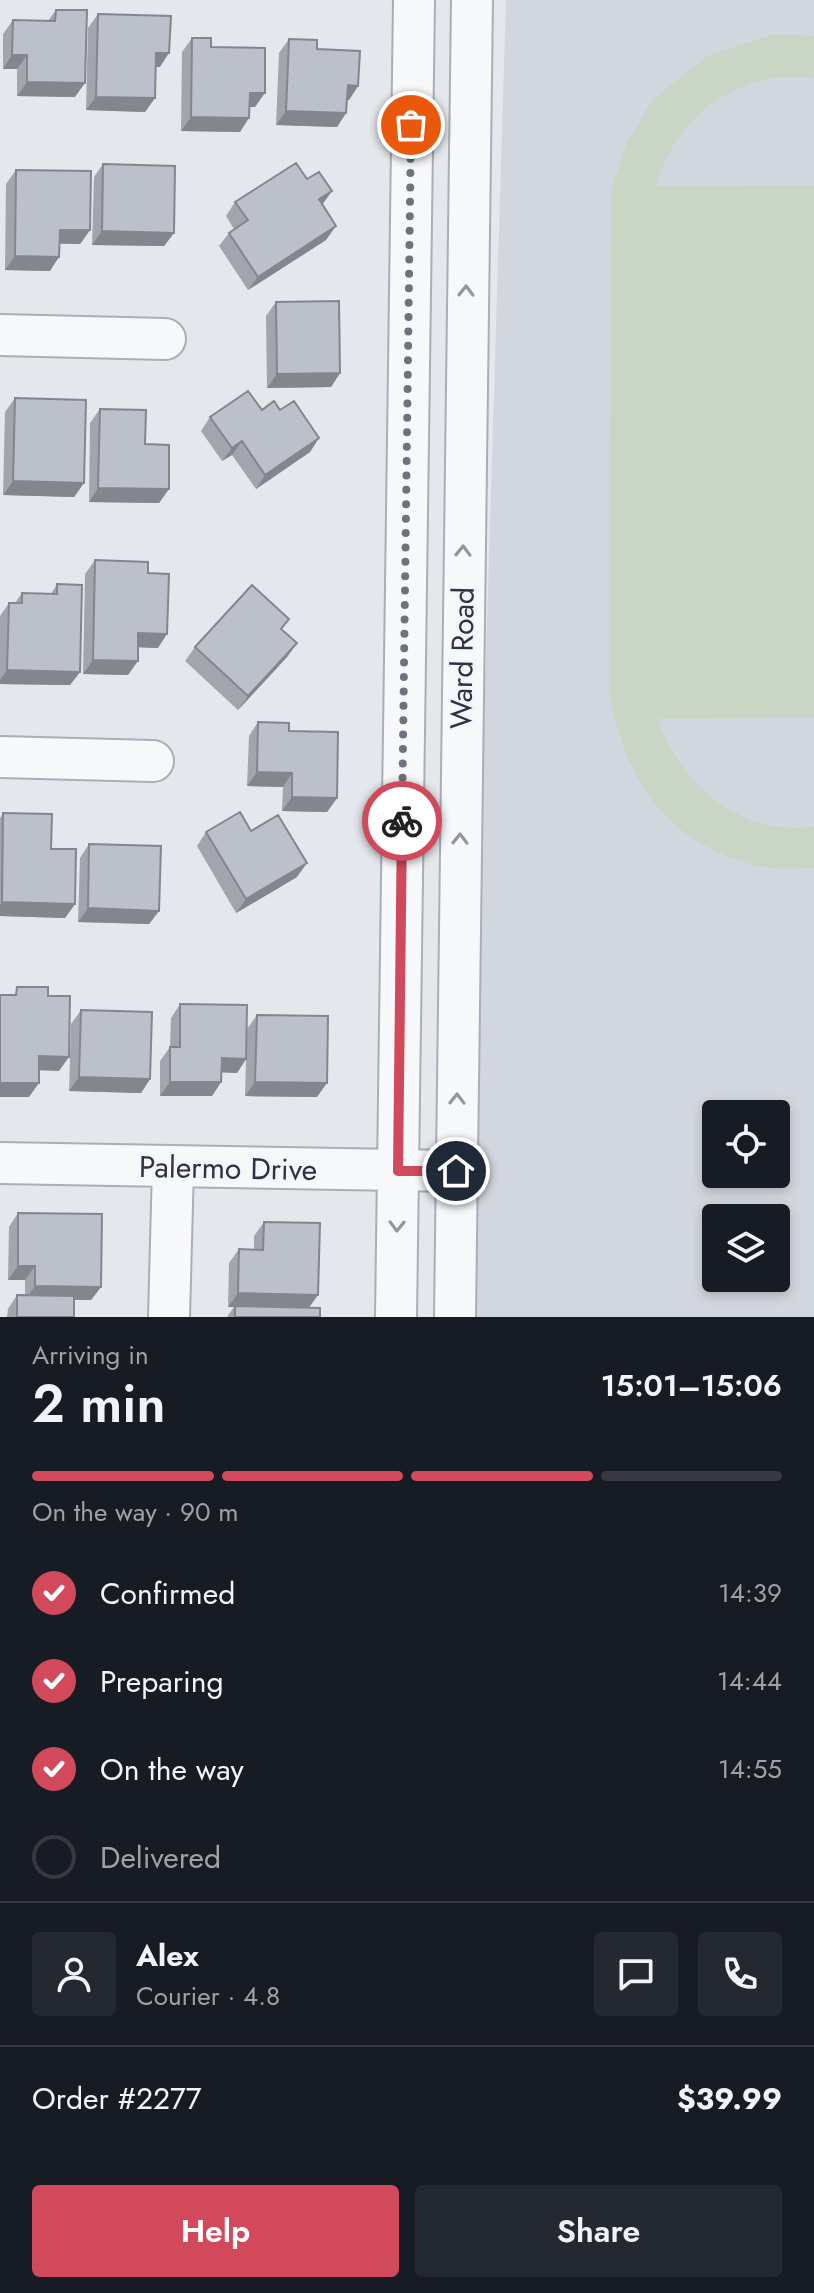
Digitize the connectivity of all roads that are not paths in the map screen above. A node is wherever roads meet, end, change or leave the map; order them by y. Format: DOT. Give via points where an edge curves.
graph roads {
  1 [pos="414,0"];
  2 [pos="472,0"];
  3 [pos="0,335"];
  4 [pos="165,339"];
  5 [pos="0,757"];
  6 [pos="153,761"];
  7 [pos="0,1163"];
  8 [pos="173,1167"];
  9 [pos="398,1171"];
  10 [pos="456,1171"];
  11 [pos="169,1317"];
  12 [pos="396,1317"];
  13 [pos="455,1317"];
  1 -- 9 [label="street, Ward Road"];
  10 -- 2 [label="street, Ward Road, one-way"];
  3 -- 4 [label="street"];
  5 -- 6 [label="street"];
  7 -- 8 [label="street, Palermo Drive"];
  8 -- 9 [label="street, Palermo Drive"];
  8 -- 11 [label="street"];
  9 -- 10 [label="street, Palermo Drive"];
  9 -- 12 [label="street, Ward Road, one-way"];
  10 -- 13 [label="street, Ward Road"];
}
